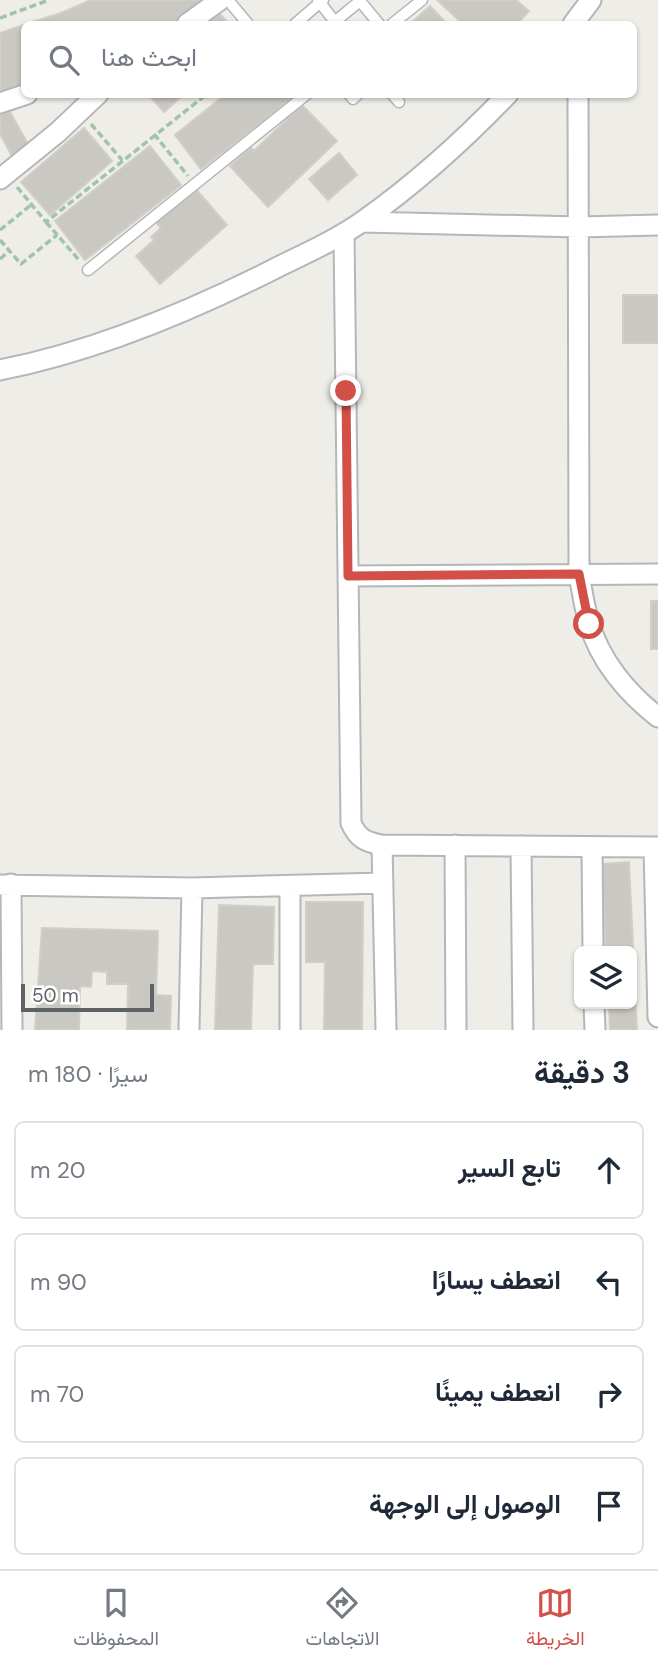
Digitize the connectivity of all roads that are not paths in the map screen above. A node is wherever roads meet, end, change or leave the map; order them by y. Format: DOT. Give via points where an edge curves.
graph roads {
  1 [pos="220,0"];
  2 [pos="228,0"];
  3 [pos="422,0"];
  4 [pos="591,0"];
  5 [pos="320,1"];
  6 [pos="191,21"];
  7 [pos="245,21"];
  8 [pos="298,21"];
  9 [pos="333,21"];
  10 [pos="336,21"];
  11 [pos="377,21"];
  12 [pos="396,21"];
  13 [pos="576,21"];
  14 [pos="21,96"];
  15 [pos="94,98"];
  16 [pos="302,98"];
  17 [pos="504,98"];
  18 [pos="578,98"];
  19 [pos="0,103"];
  20 [pos="3,177"];
  21 [pos="362,222"];
  22 [pos="658,225"];
  23 [pos="579,227"];
  24 [pos="344,233"];
  25 [pos="88,270"];
  26 [pos="0,370"];
  27 [pos="579,574"];
  28 [pos="658,574"];
  29 [pos="348,576"];
  30 [pos="658,717"];
  31 [pos="382,845"];
  32 [pos="455,845"];
  33 [pos="521,846"];
  34 [pos="592,847"];
  35 [pos="656,847"];
  36 [pos="383,883"];
  37 [pos="6,885"];
  38 [pos="290,886"];
  39 [pos="192,888"];
  40 [pos="593,946"];
  41 [pos="594,1009"];
  42 [pos="658,1017"];
  43 [pos="12,1030"];
  44 [pos="189,1030"];
  45 [pos="290,1030"];
  46 [pos="386,1030"];
  47 [pos="456,1030"];
  48 [pos="523,1030"];
  49 [pos="595,1030"];
  1 -- 6 [label="street"];
  2 -- 7 [label="lane"];
  3 -- 12 [label="lane"];
  4 -- 13 [label="street"];
  5 -- 8 [label="lane"];
  5 -- 9 [label="lane"];
  10 -- 11 [label="lane" via="360,1"];
  14 -- 19 [label="street"];
  15 -- 20 [label="street"];
  16 -- 25 [label="lane"];
  17 -- 21 [label="street" via="410,185"];
  18 -- 23 [label="street"];
  21 -- 23 [label="street"];
  21 -- 24 [label="street"];
  22 -- 23 [label="street"];
  23 -- 27 [label="street"];
  24 -- 26 [label="street" via="238,288 133,331"];
  24 -- 29 [label="street"];
  27 -- 28 [label="street"];
  27 -- 29 [label="street"];
  27 -- 30 [label="street" via="589,624 606,662"];
  29 -- 31 [label="street" via="351,823 364,842"];
  31 -- 32 [label="street"];
  31 -- 36 [label="street"];
  32 -- 33 [label="street"];
  32 -- 47 [label="street"];
  33 -- 34 [label="street"];
  33 -- 48 [label="street"];
  34 -- 35 [label="street"];
  34 -- 40 [label="street"];
  35 -- 42 [label="street"];
  36 -- 38 [label="street"];
  36 -- 46 [label="street"];
  37 -- 39 [label="street"];
  37 -- 43 [label="street"];
  38 -- 39 [label="street"];
  38 -- 45 [label="street"];
  39 -- 44 [label="street"];
  41 -- 49 [label="street"];
}
